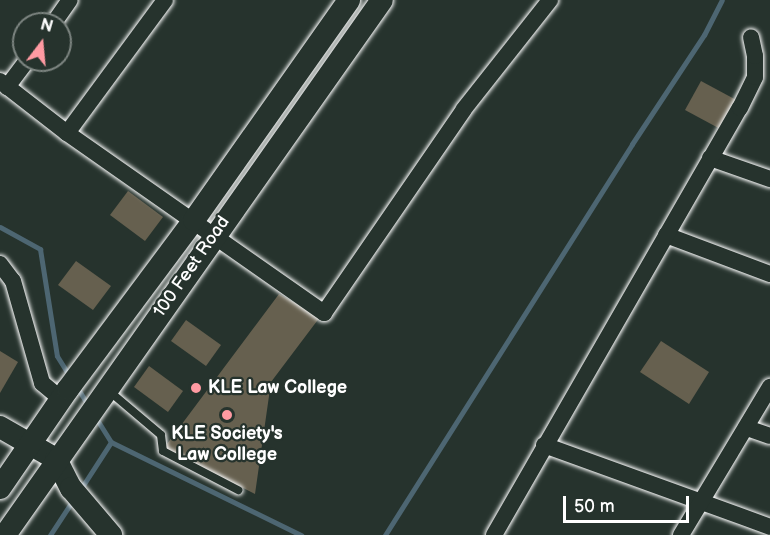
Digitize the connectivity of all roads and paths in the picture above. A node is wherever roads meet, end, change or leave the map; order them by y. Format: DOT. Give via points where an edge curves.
graph roads {
  1 [pos="165,0"];
  2 [pos="349,0"];
  3 [pos="382,0"];
  4 [pos="550,0"];
  5 [pos="751,37"];
  6 [pos="16,72"];
  7 [pos="4,84"];
  8 [pos="67,133"];
  9 [pos="711,158"];
  10 [pos="770,179"];
  11 [pos="194,220"];
  12 [pos="215,234"];
  13 [pos="666,236"];
  14 [pos="0,264"];
  15 [pos="770,274"];
  16 [pos="770,387"];
  17 [pos="69,388"];
  18 [pos="96,403"];
  19 [pos="0,428"];
  20 [pos="747,428"];
  21 [pos="770,436"];
  22 [pos="30,444"];
  23 [pos="544,445"];
  24 [pos="8,459"];
  25 [pos="56,459"];
  26 [pos="40,482"];
  27 [pos="0,488"];
  28 [pos="238,490"];
  29 [pos="75,493"];
  30 [pos="702,500"];
  31 [pos="770,526"];
  32 [pos="4,535"];
  33 [pos="111,535"];
  34 [pos="494,535"];
  35 [pos="681,535"];
  1 -- 8 [label="street"];
  2 -- 11 [label="main road, 100 Feet Road"];
  3 -- 12 [label="main road, 100 Feet Road"];
  4 -- 12 [label="street" via="464,109 324,313"];
  5 -- 9 [label="street" via="754,77"];
  6 -- 7 [label="street"];
  7 -- 8 [label="street"];
  8 -- 11 [label="street"];
  9 -- 10 [label="street"];
  9 -- 13 [label="street"];
  11 -- 12 [label="street"];
  11 -- 17 [label="main road, 100 Feet Road"];
  12 -- 18 [label="main road, 100 Feet Road"];
  13 -- 15 [label="street"];
  13 -- 23 [label="street"];
  14 -- 17 [label="street" via="13,281 42,383"];
  16 -- 20 [label="street"];
  17 -- 22 [label="main road, 100 Feet Road"];
  18 -- 25 [label="main road, 100 Feet Road"];
  18 -- 28 [label="lane" via="161,435 163,451"];
  19 -- 22 [label="main road"];
  20 -- 21 [label="street"];
  20 -- 30 [label="street"];
  22 -- 24 [label="main road, 100 Feet Road"];
  22 -- 25 [label="main road"];
  23 -- 30 [label="street"];
  23 -- 34 [label="street"];
  24 -- 26 [label="main road"];
  24 -- 27 [label="main road, 100 Feet Road"];
  25 -- 26 [label="main road, 100 Feet Road"];
  25 -- 29 [label="main road"];
  26 -- 29 [label="main road"];
  26 -- 32 [label="main road, 100 Feet Road"];
  29 -- 33 [label="main road"];
  30 -- 31 [label="street"];
  30 -- 35 [label="street"];
}
